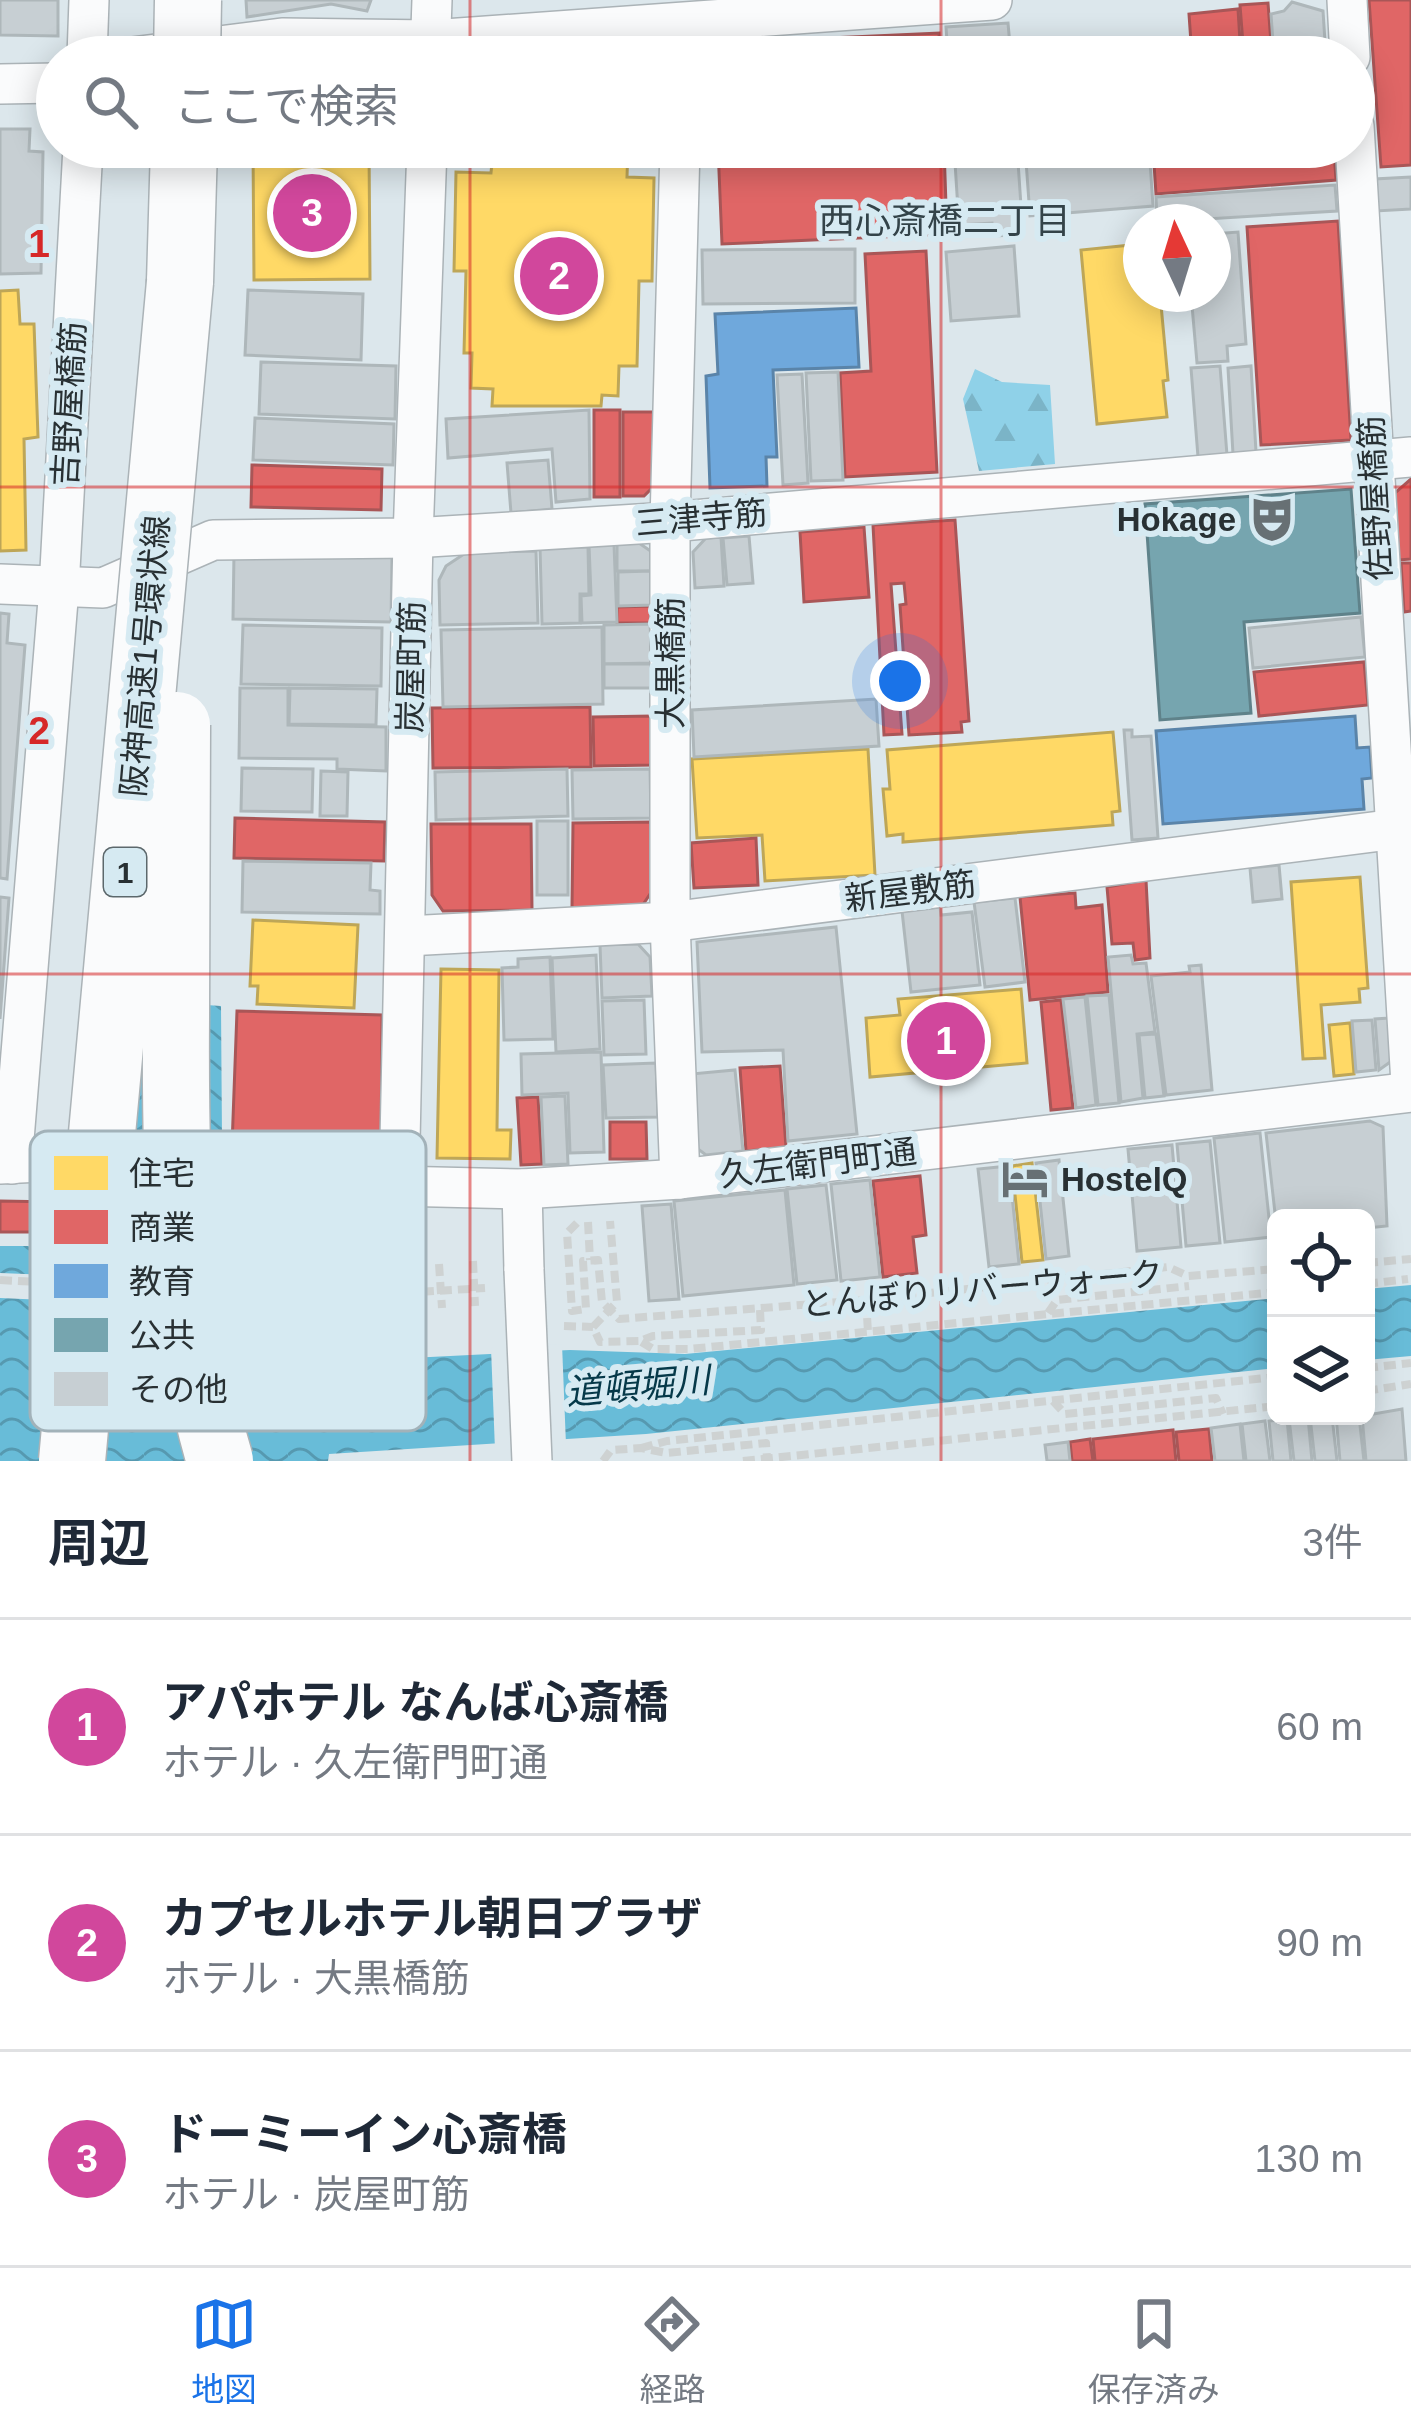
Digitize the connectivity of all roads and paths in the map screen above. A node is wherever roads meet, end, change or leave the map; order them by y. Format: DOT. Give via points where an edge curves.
graph roads {
  1 [pos="89,0"];
  2 [pos="188,0"];
  3 [pos="432,0"];
  4 [pos="992,0"];
  5 [pos="1347,0"];
  6 [pos="684,27"];
  7 [pos="88,36"];
  8 [pos="187,36"];
  9 [pos="431,36"];
  10 [pos="580,36"];
  11 [pos="1349,36"];
  12 [pos="36,83"];
  13 [pos="0,84"];
  14 [pos="82,168"];
  15 [pos="183,168"];
  16 [pos="426,168"];
  17 [pos="679,168"];
  18 [pos="1359,168"];
  19 [pos="180,282"];
  20 [pos="1392,458"];
  21 [pos="670,522"];
  22 [pos="412,538"];
  23 [pos="0,584"];
  24 [pos="59,588"];
  25 [pos="1403,827"];
  26 [pos="670,922"];
  27 [pos="407,936"];
  28 [pos="1411,1088"];
  29 [pos="103,1131"];
  30 [pos="175,1131"];
  31 [pos="401,1131"];
  32 [pos="6,1164"];
  33 [pos="680,1179"];
  34 [pos="426,1188"];
  35 [pos="522,1189"];
  36 [pos="588,1222"];
  37 [pos="1411,1259"];
  38 [pos="590,1260"];
  39 [pos="473,1261"];
  40 [pos="1375,1262"];
  41 [pos="439,1264"];
  42 [pos="1267,1270"];
  43 [pos="1403,1280"];
  44 [pos="1188,1281"];
  45 [pos="1375,1283"];
  46 [pos="479,1289"];
  47 [pos="441,1291"];
  48 [pos="426,1292"];
  49 [pos="1267,1293"];
  50 [pos="866,1300"];
  51 [pos="1190,1300"];
  52 [pos="475,1306"];
  53 [pos="442,1308"];
  54 [pos="613,1310"];
  55 [pos="760,1310"];
  56 [pos="1048,1314"];
  57 [pos="593,1327"];
  58 [pos="868,1332"];
  59 [pos="1408,1364"];
  60 [pos="1375,1367"];
  61 [pos="1267,1378"];
  62 [pos="1411,1384"];
  63 [pos="1375,1390"];
  64 [pos="1053,1401"];
  65 [pos="1267,1407"];
  66 [pos="1223,1414"];
  67 [pos="51,1431"];
  68 [pos="76,1431"];
  69 [pos="212,1431"];
  70 [pos="641,1448"];
  71 [pos="767,1458"];
  72 [pos="47,1461"];
  73 [pos="73,1461"];
  74 [pos="220,1461"];
  75 [pos="532,1461"];
  76 [pos="603,1461"];
  77 [pos="743,1461"];
  1 -- 7 [label="street"];
  2 -- 8 [label="highway, bridge"];
  3 -- 9 [label="street"];
  4 -- 6 [label="street"];
  5 -- 11 [label="street"];
  6 -- 10 [label="street"];
  12 -- 13 [label="street"];
  14 -- 24 [label="street, 吉野屋橋筋"];
  15 -- 19 [label="highway, 阪神高速1号環状線 / 1"];
  16 -- 22 [label="street, 炭屋町筋"];
  17 -- 21 [label="street, 大黒橋筋"];
  18 -- 20 [label="street, 佐野屋橋筋"];
  19 -- 29 [label="highway, 阪神高速1号環状線 / 1, bridge"];
  19 -- 30 [label="highway, 阪神高速1号環状線 / 1, bridge"];
  20 -- 21 [label="street, 三津寺筋"];
  20 -- 25 [label="street, 佐野屋橋筋"];
  21 -- 22 [label="street, 三津寺筋"];
  21 -- 26 [label="street, 大黒橋筋"];
  22 -- 24 [label="street, 三津寺筋" via="213,540 103,588"];
  22 -- 27 [label="street, 炭屋町筋"];
  23 -- 24 [label="street, 三津寺筋"];
  24 -- 32 [label="street, 吉野屋橋筋"];
  25 -- 26 [label="street, 新屋敷筋"];
  25 -- 28 [label="street, 佐野屋橋筋"];
  26 -- 27 [label="street, 新屋敷筋"];
  26 -- 33 [label="street, 大黒橋筋"];
  27 -- 31 [label="street, 炭屋町筋"];
  28 -- 33 [label="street, 久左衛門町通"];
  33 -- 35 [label="street, 久左衛門町通"];
  34 -- 35 [label="street, 久左衛門町通"];
  35 -- 75 [label="street, bridge"];
  36 -- 38 [label="path"];
  36 -- 38 [label="path" via="567,1233 572,1310 586,1309 583,1261"];
  36 -- 54 [label="path" via="612,1221"];
  37 -- 40 [label="path"];
  38 -- 54 [label="path" via="598,1260 602,1302"];
  39 -- 46 [label="path"];
  41 -- 47 [label="path"];
  42 -- 44 [label="path, とんぼりリバーウォーク"];
  43 -- 45 [label="path"];
  44 -- 50 [label="path, とんぼりリバーウォーク" via="1168,1267"];
  44 -- 51 [label="path"];
  44 -- 56 [label="path, とんぼりリバーウォーク" via="1057,1300"];
  46 -- 47 [label="path"];
  46 -- 52 [label="path"];
  47 -- 48 [label="path"];
  47 -- 53 [label="path"];
  49 -- 51 [label="path, とんぼりリバーウォーク"];
  50 -- 55 [label="path, とんぼりリバーウォーク"];
  50 -- 58 [label="path"];
  51 -- 56 [label="path, とんぼりリバーウォーク"];
  54 -- 55 [label="path, とんぼりリバーウォーク" via="619,1319"];
  54 -- 57 [label="path"];
  55 -- 58 [label="path, とんぼりリバーウォーク" via="761,1330 640,1341 689,1349"];
  56 -- 58 [label="path, とんぼりリバーウォーク"];
  59 -- 60 [label="path"];
  61 -- 64 [label="path"];
  62 -- 63 [label="path"];
  64 -- 66 [label="path" via="1064,1414 1216,1398"];
  64 -- 70 [label="path"];
  65 -- 66 [label="path"];
  66 -- 71 [label="path"];
  67 -- 72 [label="highway, bridge"];
  68 -- 73 [label="highway, 阪神高速1号環状線 / 1, bridge"];
  69 -- 74 [label="highway, 阪神高速1号環状線 / 1, bridge"];
  70 -- 71 [label="path" via="766,1444"];
  70 -- 76 [label="path" via="610,1450"];
  71 -- 77 [label="path"];
}
